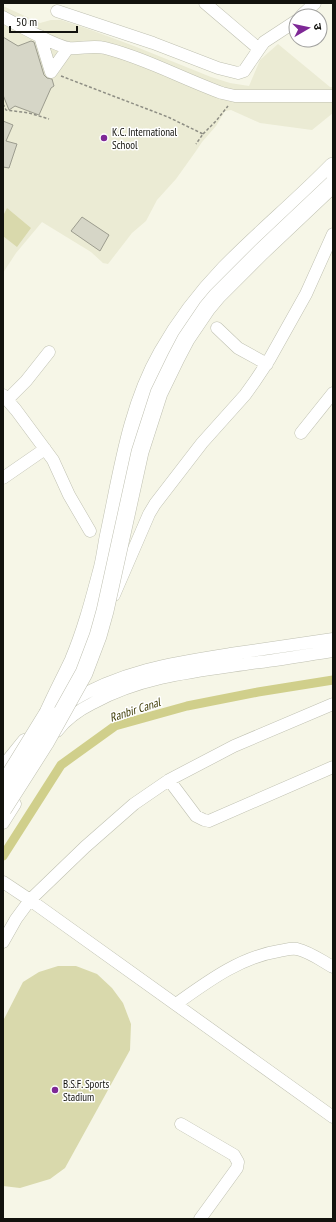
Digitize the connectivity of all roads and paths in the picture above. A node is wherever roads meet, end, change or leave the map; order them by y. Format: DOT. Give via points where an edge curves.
graph roads {
  1 [pos="205,3"];
  2 [pos="57,11"];
  3 [pos="3,17"];
  4 [pos="288,26"];
  5 [pos="40,36"];
  6 [pos="68,48"];
  7 [pos="258,49"];
  8 [pos="51,72"];
  9 [pos="235,96"];
  10 [pos="333,96"];
  11 [pos="3,104"];
  12 [pos="49,119"];
  13 [pos="203,134"];
  14 [pos="196,144"];
  15 [pos="333,166"];
  16 [pos="333,184"];
  17 [pos="333,234"];
  18 [pos="217,328"];
  19 [pos="49,352"];
  20 [pos="267,364"];
  21 [pos="5,397"];
  22 [pos="331,400"];
  23 [pos="301,433"];
  24 [pos="45,449"];
  25 [pos="3,478"];
  26 [pos="90,531"];
  27 [pos="333,639"];
  28 [pos="333,651"];
  29 [pos="72,701"];
  30 [pos="333,704"];
  31 [pos="55,733"];
  32 [pos="3,766"];
  33 [pos="333,767"];
  34 [pos="169,780"];
  35 [pos="26,784"];
  36 [pos="3,786"];
  37 [pos="3,809"];
  38 [pos="3,823"];
  39 [pos="3,882"];
  40 [pos="30,900"];
  41 [pos="3,942"];
  42 [pos="333,967"];
  43 [pos="176,1004"];
  44 [pos="333,1117"];
  45 [pos="181,1124"];
  46 [pos="200,1219"];
  1 -- 7 [label="street"];
  2 -- 7 [label="street" via="234,73 244,71"];
  3 -- 5 [label="street"];
  4 -- 7 [label="street"];
  5 -- 6 [label="street"];
  5 -- 8 [label="street"];
  6 -- 8 [label="street"];
  6 -- 9 [label="street" via="104,48"];
  8 -- 13 [label="path" via="168,117"];
  9 -- 10 [label="street"];
  9 -- 13 [label="path"];
  11 -- 12 [label="path" via="6,110"];
  13 -- 14 [label="path"];
  15 -- 36 [label="highway, bridge" via="225,269 188,314 162,353 140,404 102,572 84,632 48,713"];
  16 -- 37 [label="highway, bridge" via="217,296 186,339 159,393 140,452 96,643 84,673"];
  17 -- 20 [label="street" via="306,294"];
  18 -- 20 [label="street" via="238,348"];
  19 -- 21 [label="street" via="26,382"];
  20 -- 29 [label="street" via="245,395 202,443 149,514"];
  21 -- 24 [label="street"];
  22 -- 23 [label="street"];
  24 -- 25 [label="street"];
  24 -- 26 [label="street"];
  27 -- 29 [label="street" via="160,666 111,680 90,689"];
  28 -- 31 [label="street" via="150,680 113,692 89,705 75,713"];
  29 -- 31 [label="street"];
  29 -- 32 [label="street" via="37,725"];
  30 -- 34 [label="street" via="234,746"];
  31 -- 35 [label="street"];
  32 -- 35 [label="street"];
  33 -- 34 [label="street" via="209,821 196,816"];
  34 -- 40 [label="street" via="134,804"];
  35 -- 38 [label="street"];
  39 -- 40 [label="street"];
  40 -- 41 [label="street"];
  40 -- 43 [label="street"];
  42 -- 43 [label="street" via="299,950 271,952 223,972"];
  43 -- 44 [label="street"];
  45 -- 46 [label="street" via="234,1155 238,1162 237,1168"];
}
